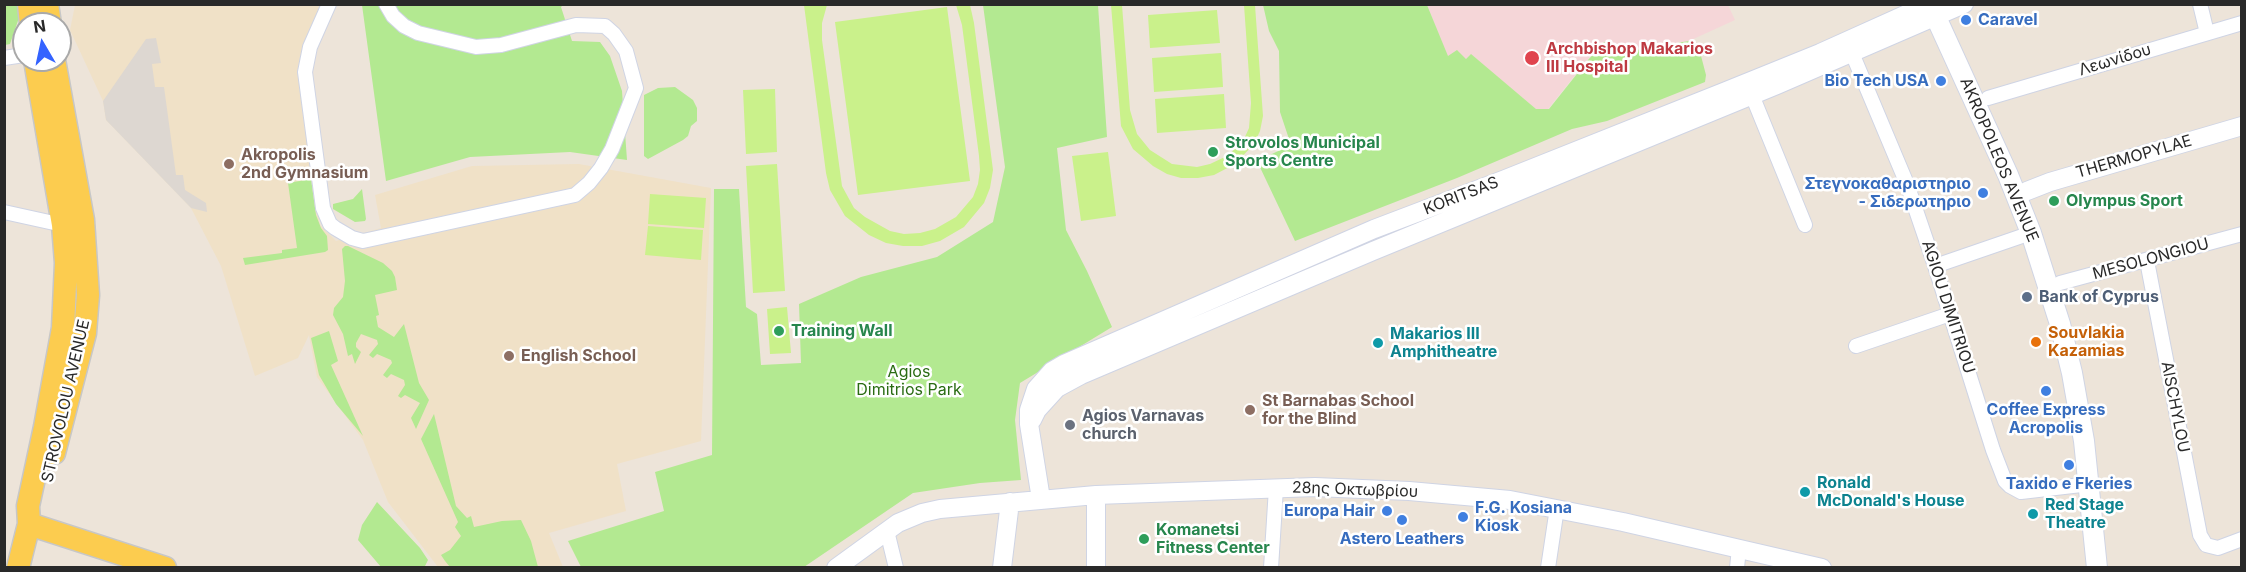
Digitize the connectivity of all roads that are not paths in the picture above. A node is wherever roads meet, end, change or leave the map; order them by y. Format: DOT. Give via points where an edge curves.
graph roads {
  1 [pos="329,4"];
  2 [pos="386,4"];
  3 [pos="2200,4"];
  4 [pos="1942,8"];
  5 [pos="2241,23"];
  6 [pos="2207,33"];
  7 [pos="1852,53"];
  8 [pos="37,72"];
  9 [pos="56,72"];
  10 [pos="1752,95"];
  11 [pos="1988,98"];
  12 [pos="2241,126"];
  13 [pos="2027,191"];
  14 [pos="4,212"];
  15 [pos="63,225"];
  16 [pos="1804,225"];
  17 [pos="2031,233"];
  18 [pos="2241,234"];
  19 [pos="2147,261"];
  20 [pos="1935,266"];
  21 [pos="2060,284"];
  22 [pos="1950,314"];
  23 [pos="63,328"];
  24 [pos="86,333"];
  25 [pos="1856,346"];
  26 [pos="1029,424"];
  27 [pos="2090,484"];
  28 [pos="1276,488"];
  29 [pos="1096,495"];
  30 [pos="1041,499"];
  31 [pos="1010,502"];
  32 [pos="1557,508"];
  33 [pos="29,524"];
  34 [pos="887,531"];
  35 [pos="2241,539"];
  36 [pos="1739,548"];
  37 [pos="18,567"];
  38 [pos="165,567"];
  39 [pos="836,567"];
  40 [pos="896,567"];
  41 [pos="1002,567"];
  42 [pos="1096,567"];
  43 [pos="1271,567"];
  44 [pos="1548,567"];
  45 [pos="1737,567"];
  46 [pos="1822,567"];
  47 [pos="2097,567"];
  48 [pos="2110,567"];
  1 -- 2 [label="street" via="310,47 305,72 323,208 335,228 363,241 575,195 602,168 636,88 626,51 605,26 576,25 501,45 476,47 418,33 404,26"];
  3 -- 6 [label="street"];
  4 -- 7 [label="street, KORITSAS"];
  4 -- 11 [label="main road, AKROPOLEOS AVENUE"];
  4 -- 17 [label="main road, AKROPOLEOS AVENUE"];
  4 -- 26 [label="street, KORITSAS" via="1374,229 1084,353 1043,380 1032,399"];
  5 -- 6 [label="street, Λεωνίδου"];
  6 -- 11 [label="street, Λεωνίδου"];
  7 -- 10 [label="street, KORITSAS"];
  7 -- 20 [label="street, AGIOU DIMITRIOU" via="1907,184"];
  8 -- 15 [label="main road, STROVOLOU AVENUE"];
  9 -- 24 [label="main road, STROVOLOU AVENUE" via="83,220"];
  10 -- 16 [label="street"];
  10 -- 26 [label="street, KORITSAS" via="1556,181 1081,375 1057,388"];
  11 -- 13 [label="main road, AKROPOLEOS AVENUE"];
  12 -- 13 [label="street, THERMOPYLAE"];
  13 -- 21 [label="main road, AKROPOLEOS AVENUE"];
  14 -- 15 [label="street"];
  15 -- 23 [label="main road, STROVOLOU AVENUE"];
  17 -- 20 [label="street"];
  17 -- 27 [label="main road, AKROPOLEOS AVENUE" via="2070,363"];
  18 -- 19 [label="street, MESOLONGIOU"];
  19 -- 21 [label="street, MESOLONGIOU"];
  19 -- 35 [label="street, AISCHYLOU" via="2200,535 2212,547"];
  20 -- 22 [label="street, AGIOU DIMITRIOU"];
  21 -- 48 [label="main road, AKROPOLEOS AVENUE" via="2086,393"];
  22 -- 25 [label="street"];
  22 -- 27 [label="street, AGIOU DIMITRIOU" via="2005,481 2021,492"];
  23 -- 24 [label="main road"];
  23 -- 33 [label="main road, STROVOLOU AVENUE" via="28,506"];
  24 -- 33 [label="main road, STROVOLOU AVENUE" via="40,508"];
  26 -- 30 [label="street, KORITSAS"];
  27 -- 47 [label="main road, AKROPOLEOS AVENUE"];
  28 -- 29 [label="street, 28ης Οκτωβρίου"];
  28 -- 32 [label="street, 28ης Οκτωβρίου" via="1409,490"];
  28 -- 43 [label="street"];
  29 -- 30 [label="street, 28ης Οκτωβρίου"];
  29 -- 42 [label="street"];
  30 -- 31 [label="street, 28ης Οκτωβρίου"];
  31 -- 34 [label="street, 28ης Οκτωβρίου" via="922,513"];
  31 -- 41 [label="street"];
  32 -- 36 [label="street, 28ης Οκτωβρίου"];
  32 -- 44 [label="street"];
  33 -- 37 [label="main road, STROVOLOU AVENUE"];
  33 -- 38 [label="main road"];
  34 -- 39 [label="street, 28ης Οκτωβρίου"];
  34 -- 40 [label="street"];
  36 -- 45 [label="street"];
  36 -- 46 [label="street, 28ης Οκτωβρίου"];
}
